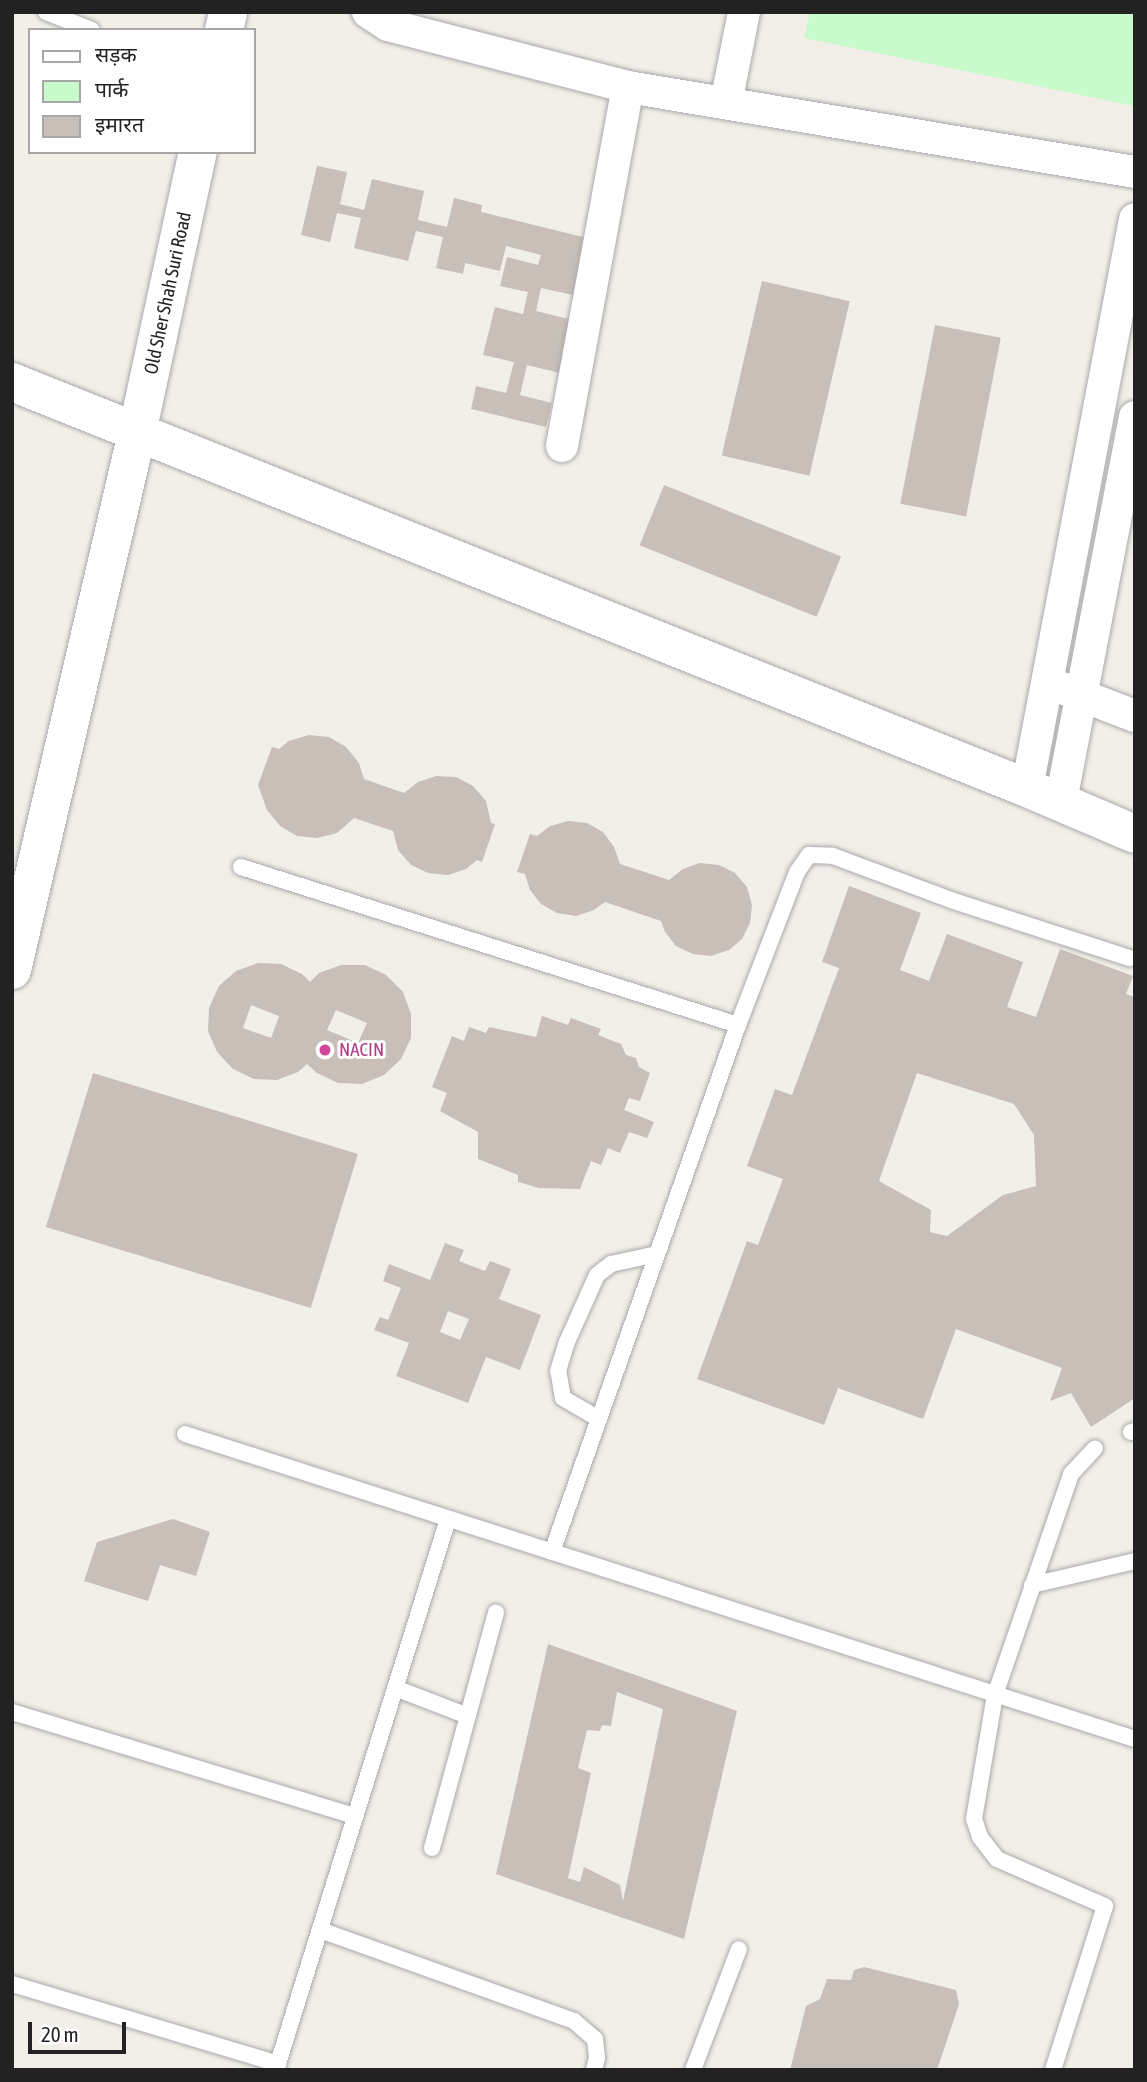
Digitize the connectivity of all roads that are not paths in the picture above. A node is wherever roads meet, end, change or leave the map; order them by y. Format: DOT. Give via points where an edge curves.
graph roads {
  1 [pos="46,12"];
  2 [pos="368,12"];
  3 [pos="744,12"];
  4 [pos="87,28"];
  5 [pos="628,87"];
  6 [pos="726,103"];
  7 [pos="198,154"];
  8 [pos="1135,172"];
  9 [pos="1135,219"];
  10 [pos="12,382"];
  11 [pos="1135,417"];
  12 [pos="137,433"];
  13 [pos="562,446"];
  14 [pos="1047,682"];
  15 [pos="1080,695"];
  16 [pos="1135,716"];
  17 [pos="1044,794"];
  18 [pos="1135,834"];
  19 [pos="241,867"];
  20 [pos="1130,958"];
  21 [pos="12,970"];
  22 [pos="738,1025"];
  23 [pos="657,1254"];
  24 [pos="598,1419"];
  25 [pos="185,1434"];
  26 [pos="1095,1448"];
  27 [pos="448,1519"];
  28 [pos="552,1552"];
  29 [pos="1135,1561"];
  30 [pos="1032,1585"];
  31 [pos="496,1613"];
  32 [pos="395,1688"];
  33 [pos="995,1695"];
  34 [pos="12,1712"];
  35 [pos="468,1716"];
  36 [pos="1135,1739"];
  37 [pos="355,1816"];
  38 [pos="432,1848"];
  39 [pos="320,1930"];
  40 [pos="739,1949"];
  41 [pos="12,1984"];
  42 [pos="277,2067"];
  43 [pos="594,2070"];
  44 [pos="693,2070"];
  45 [pos="1053,2070"];
  1 -- 4 [label="lane"];
  2 -- 5 [label="street" via="388,25"];
  3 -- 6 [label="street"];
  5 -- 6 [label="street"];
  5 -- 13 [label="street"];
  6 -- 8 [label="street"];
  7 -- 12 [label="street, Old Sher Shah Suri Road"];
  9 -- 14 [label="street"];
  10 -- 12 [label="street"];
  11 -- 15 [label="street"];
  12 -- 17 [label="street"];
  12 -- 21 [label="street, Old Sher Shah Suri Road"];
  14 -- 15 [label="street"];
  14 -- 17 [label="street"];
  15 -- 16 [label="street"];
  15 -- 17 [label="street"];
  17 -- 18 [label="street"];
  19 -- 22 [label="lane"];
  20 -- 22 [label="lane" via="833,856 809,855 797,872"];
  22 -- 23 [label="lane"];
  23 -- 24 [label="lane"];
  23 -- 24 [label="lane" via="611,1264 597,1275 567,1342 558,1371 563,1398"];
  24 -- 28 [label="lane"];
  25 -- 27 [label="lane"];
  26 -- 30 [label="lane" via="1070,1474"];
  27 -- 28 [label="lane"];
  27 -- 32 [label="lane"];
  28 -- 33 [label="lane"];
  29 -- 30 [label="lane"];
  30 -- 33 [label="lane"];
  31 -- 35 [label="lane"];
  32 -- 35 [label="lane"];
  32 -- 37 [label="lane"];
  33 -- 36 [label="lane"];
  33 -- 45 [label="lane" via="974,1819 979,1837 997,1859 1105,1906"];
  34 -- 37 [label="lane"];
  35 -- 38 [label="lane"];
  37 -- 39 [label="lane"];
  39 -- 42 [label="lane"];
  39 -- 43 [label="lane" via="574,2021 595,2039"];
  40 -- 44 [label="lane"];
  41 -- 42 [label="lane"];
}
